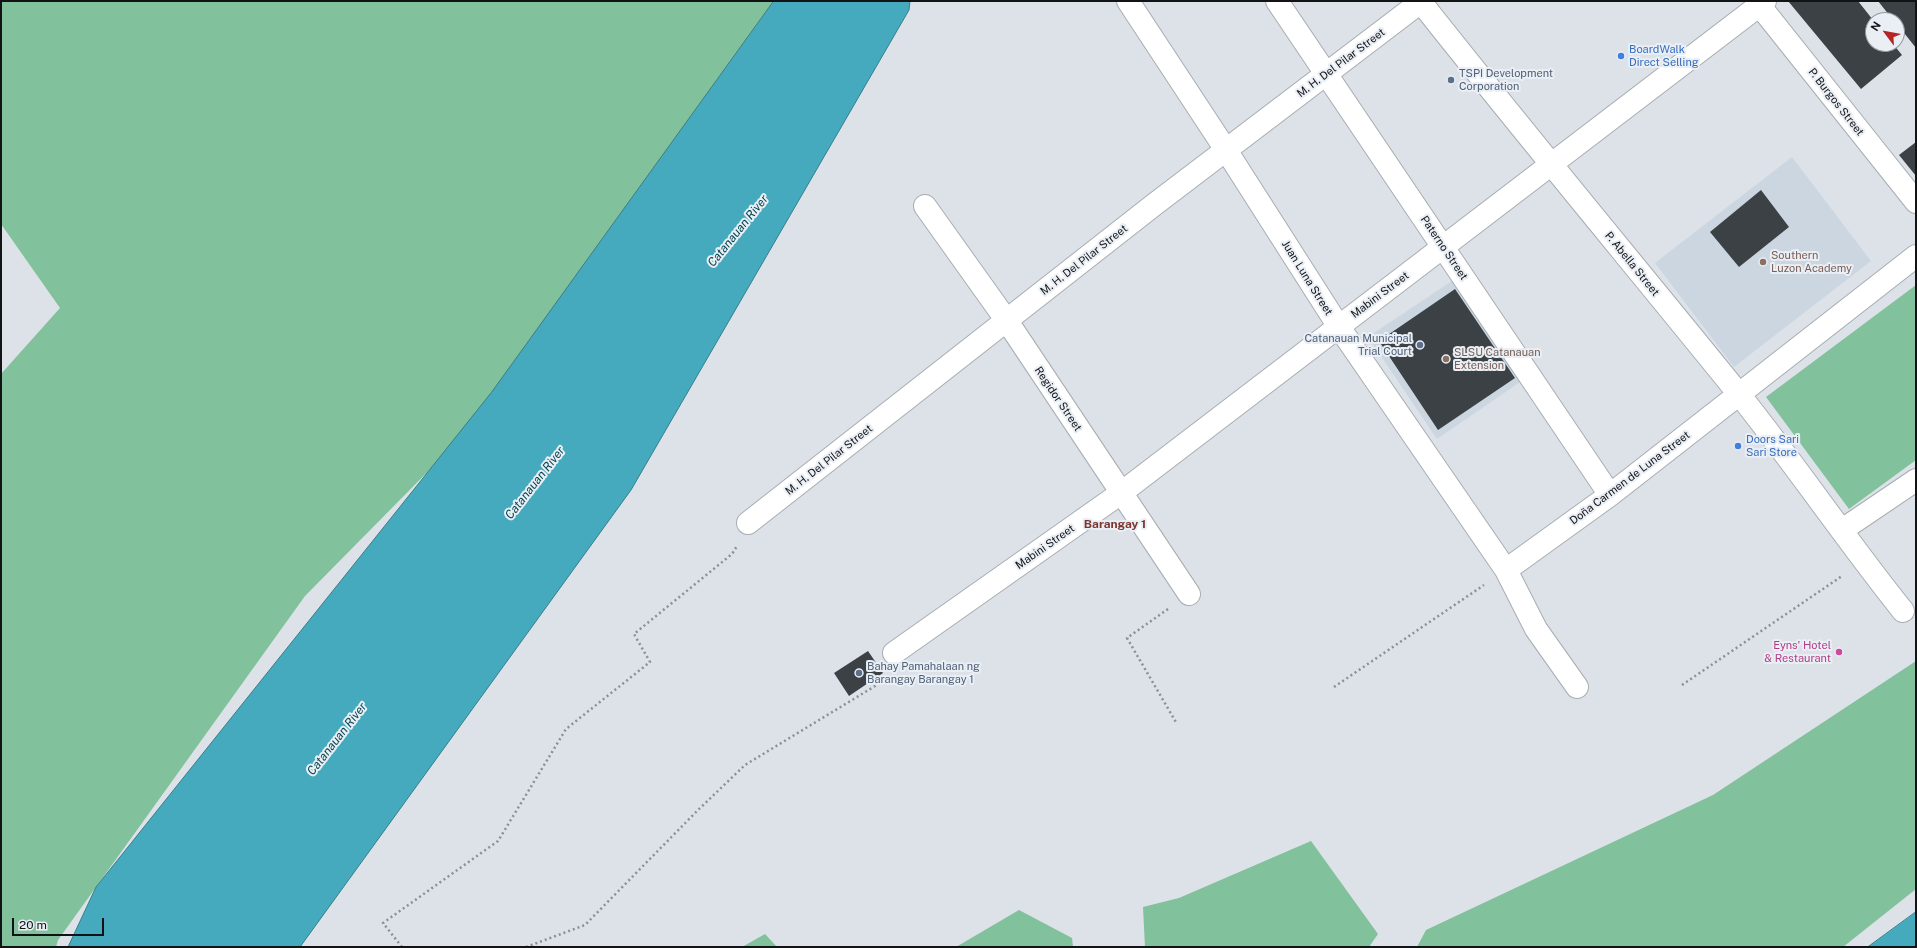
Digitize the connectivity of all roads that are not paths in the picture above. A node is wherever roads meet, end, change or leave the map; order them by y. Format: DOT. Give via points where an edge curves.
graph roads {
  1 [pos="1128,1"];
  2 [pos="1277,1"];
  3 [pos="1421,1"];
  4 [pos="1760,2"];
  5 [pos="1327,74"];
  6 [pos="1226,150"];
  7 [pos="1551,165"];
  8 [pos="1916,202"];
  9 [pos="925,206"];
  10 [pos="1444,247"];
  11 [pos="1916,256"];
  12 [pos="1007,321"];
  13 [pos="1339,327"];
  14 [pos="1739,395"];
  15 [pos="1916,480"];
  16 [pos="1121,493"];
  17 [pos="1610,495"];
  18 [pos="748,523"];
  19 [pos="1842,530"];
  20 [pos="1506,570"];
  21 [pos="1189,594"];
  22 [pos="1903,611"];
  23 [pos="894,653"];
  24 [pos="1577,687"];
  1 -- 6 [label="street, Juan Luna Street"];
  2 -- 5 [label="street, Paterno Street"];
  3 -- 5 [label="street, M. H. Del Pilar Street"];
  3 -- 7 [label="street, P. Abella Street"];
  4 -- 7 [label="street, Mabini Street"];
  4 -- 8 [label="street, P. Burgos Street"];
  5 -- 6 [label="street, M. H. Del Pilar Street"];
  5 -- 10 [label="street, Paterno Street"];
  6 -- 12 [label="street, M. H. Del Pilar Street"];
  6 -- 13 [label="street, Juan Luna Street"];
  7 -- 10 [label="street, Mabini Street"];
  7 -- 14 [label="street, P. Abella Street"];
  9 -- 12 [label="street, Regidor Street"];
  10 -- 13 [label="street, Mabini Street"];
  10 -- 17 [label="street, Paterno Street"];
  11 -- 14 [label="street, Doña Carmen de Luna Street"];
  12 -- 16 [label="street, Regidor Street"];
  12 -- 18 [label="street, M. H. Del Pilar Street"];
  13 -- 16 [label="street, Mabini Street"];
  13 -- 20 [label="street, Juan Luna Street"];
  14 -- 17 [label="street, Doña Carmen de Luna Street"];
  14 -- 19 [label="street, P. Abella Street"];
  15 -- 19 [label="street"];
  16 -- 21 [label="street, Regidor Street"];
  16 -- 23 [label="street, Mabini Street"];
  17 -- 20 [label="street, Doña Carmen de Luna Street"];
  19 -- 22 [label="street, P. Abella Street"];
  20 -- 24 [label="street, Juan Luna Street" via="1536,629"];
}
